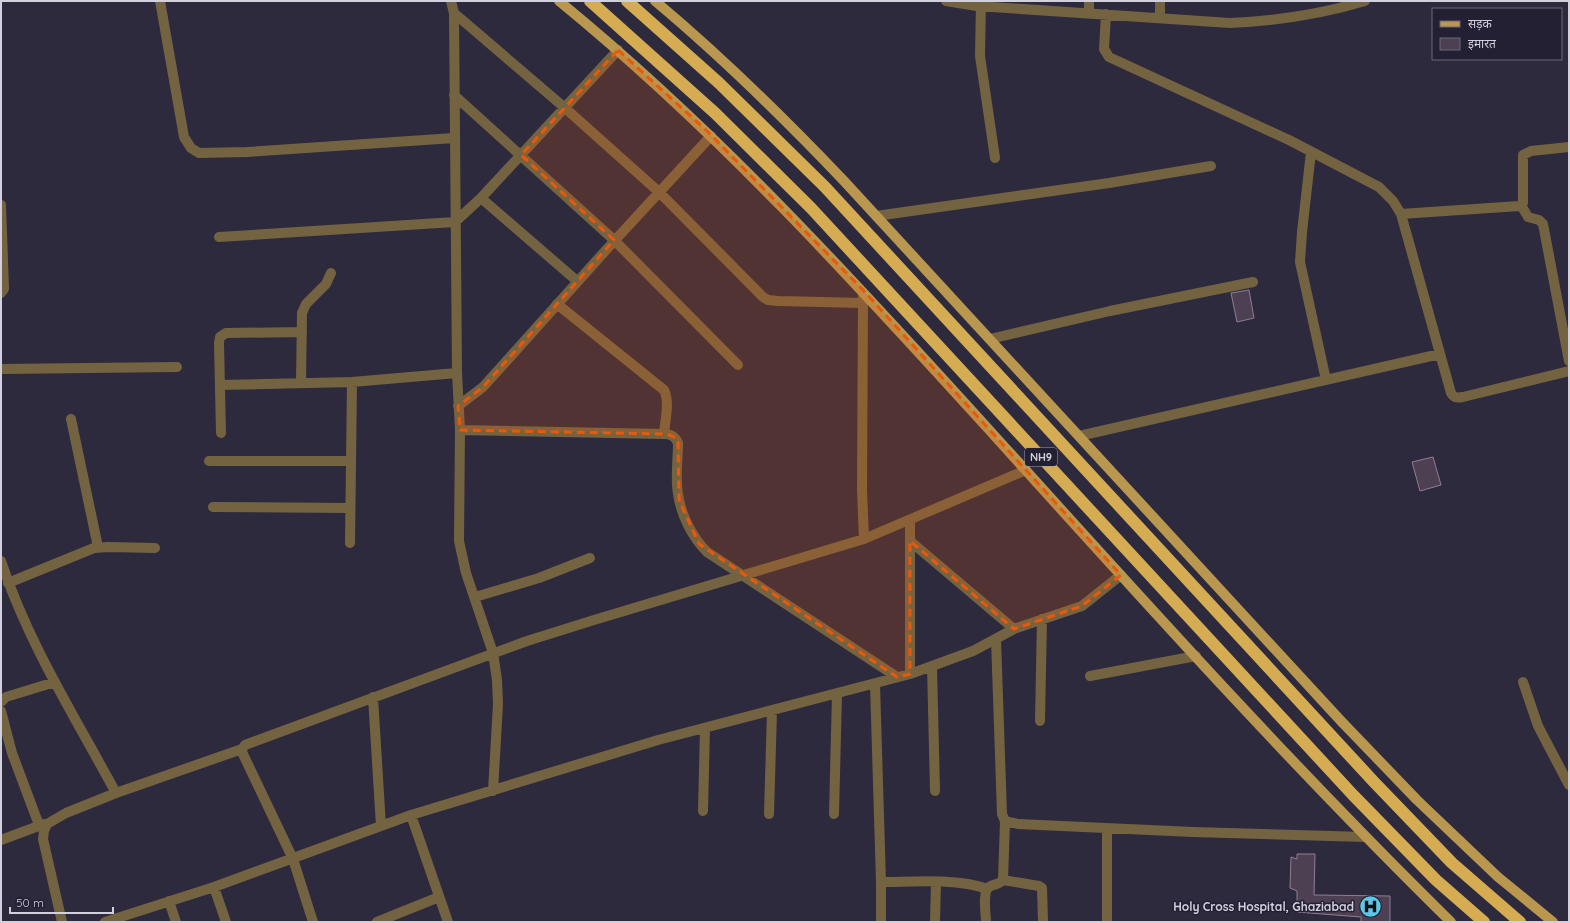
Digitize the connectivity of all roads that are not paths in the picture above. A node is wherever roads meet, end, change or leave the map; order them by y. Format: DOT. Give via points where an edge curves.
graph roads {
  1 [pos="160,1"];
  2 [pos="451,1"];
  3 [pos="560,1"];
  4 [pos="590,1"];
  5 [pos="627,1"];
  6 [pos="655,1"];
  7 [pos="946,1"];
  8 [pos="1089,1"];
  9 [pos="1160,1"];
  10 [pos="1358,2"];
  11 [pos="981,4"];
  12 [pos="454,13"];
  13 [pos="1089,13"];
  14 [pos="1106,14"];
  15 [pos="1160,18"];
  16 [pos="618,50"];
  17 [pos="454,94"];
  18 [pos="565,108"];
  19 [pos="711,136"];
  20 [pos="454,138"];
  21 [pos="1569,147"];
  22 [pos="1311,152"];
  23 [pos="521,155"];
  24 [pos="995,158"];
  25 [pos="1211,166"];
  26 [pos="659,192"];
  27 [pos="481,198"];
  28 [pos="1521,204"];
  29 [pos="1,205"];
  30 [pos="1401,214"];
  31 [pos="876,216"];
  32 [pos="456,222"];
  33 [pos="219,237"];
  34 [pos="614,240"];
  35 [pos="331,273"];
  36 [pos="577,281"];
  37 [pos="1253,282"];
  38 [pos="863,290"];
  39 [pos="1,293"];
  40 [pos="863,303"];
  41 [pos="557,304"];
  42 [pos="302,332"];
  43 [pos="990,339"];
  44 [pos="1440,354"];
  45 [pos="1569,361"];
  46 [pos="738,365"];
  47 [pos="177,367"];
  48 [pos="1,369"];
  49 [pos="1569,372"];
  50 [pos="457,373"];
  51 [pos="1326,380"];
  52 [pos="352,382"];
  53 [pos="301,383"];
  54 [pos="220,385"];
  55 [pos="458,406"];
  56 [pos="71,419"];
  57 [pos="460,430"];
  58 [pos="221,434"];
  59 [pos="664,434"];
  60 [pos="1079,436"];
  61 [pos="209,461"];
  62 [pos="351,461"];
  63 [pos="1026,470"];
  64 [pos="212,507"];
  65 [pos="350,508"];
  66 [pos="910,520"];
  67 [pos="864,540"];
  68 [pos="910,541"];
  69 [pos="350,543"];
  70 [pos="98,547"];
  71 [pos="155,548"];
  72 [pos="590,558"];
  73 [pos="1,561"];
  74 [pos="1121,575"];
  75 [pos="743,576"];
  76 [pos="8,583"];
  77 [pos="475,597"];
  78 [pos="1042,619"];
  79 [pos="1014,629"];
  80 [pos="996,639"];
  81 [pos="493,653"];
  82 [pos="1196,656"];
  83 [pos="932,666"];
  84 [pos="910,674"];
  85 [pos="1090,676"];
  86 [pos="897,677"];
  87 [pos="55,682"];
  88 [pos="1523,682"];
  89 [pos="875,684"];
  90 [pos="836,694"];
  91 [pos="373,697"];
  92 [pos="1,702"];
  93 [pos="1,711"];
  94 [pos="772,711"];
  95 [pos="1040,721"];
  96 [pos="705,728"];
  97 [pos="3,730"];
  98 [pos="242,749"];
  99 [pos="1569,785"];
  100 [pos="493,791"];
  101 [pos="934,791"];
  102 [pos="116,793"];
  103 [pos="703,811"];
  104 [pos="769,814"];
  105 [pos="834,814"];
  106 [pos="411,815"];
  107 [pos="1005,821"];
  108 [pos="43,824"];
  109 [pos="381,826"];
  110 [pos="1107,829"];
  111 [pos="1365,837"];
  112 [pos="1,840"];
  113 [pos="293,859"];
  114 [pos="1003,880"];
  115 [pos="881,882"];
  116 [pos="936,882"];
  117 [pos="214,887"];
  118 [pos="987,889"];
  119 [pos="439,897"];
  120 [pos="169,901"];
  121 [pos="62,922"];
  122 [pos="105,922"];
  123 [pos="176,922"];
  124 [pos="226,922"];
  125 [pos="313,922"];
  126 [pos="377,922"];
  127 [pos="448,922"];
  128 [pos="880,922"];
  129 [pos="935,922"];
  130 [pos="986,922"];
  131 [pos="1043,922"];
  132 [pos="1107,922"];
  133 [pos="1451,922"];
  134 [pos="1484,922"];
  135 [pos="1520,922"];
  136 [pos="1553,922"];
  1 -- 20 [label="street" via="184,137 191,148 199,153"];
  2 -- 12 [label="street"];
  3 -- 16 [label="main road"];
  4 -- 134 [label="highway, NH9" via="716,113 811,208 1353,795 1436,880"];
  5 -- 135 [label="highway, NH9" via="719,83 825,187 1374,782 1452,863"];
  6 -- 31 [label="main road" via="792,127"];
  7 -- 11 [label="street"];
  8 -- 13 [label="street"];
  9 -- 15 [label="street"];
  10 -- 15 [label="street" via="1296,16 1249,22"];
  11 -- 13 [label="street"];
  11 -- 24 [label="street" via="980,56"];
  12 -- 17 [label="street"];
  12 -- 18 [label="street"];
  13 -- 14 [label="street"];
  14 -- 15 [label="street"];
  14 -- 22 [label="street" via="1104,49 1110,57"];
  16 -- 18 [label="street"];
  16 -- 19 [label="main road"];
  17 -- 20 [label="street"];
  17 -- 23 [label="street"];
  18 -- 23 [label="street"];
  18 -- 26 [label="street"];
  19 -- 26 [label="street"];
  19 -- 38 [label="main road"];
  20 -- 32 [label="street"];
  21 -- 28 [label="street" via="1531,151 1523,155"];
  22 -- 30 [label="street" via="1379,187 1393,201"];
  22 -- 51 [label="street" via="1300,262"];
  23 -- 27 [label="street"];
  23 -- 34 [label="street"];
  25 -- 31 [label="street"];
  26 -- 34 [label="street"];
  26 -- 40 [label="street" via="755,290 768,300"];
  27 -- 32 [label="street"];
  27 -- 36 [label="street"];
  28 -- 30 [label="street"];
  28 -- 45 [label="street" via="1528,217 1539,220 1542,224"];
  29 -- 39 [label="street" via="4,289"];
  30 -- 44 [label="street"];
  31 -- 43 [label="main road"];
  32 -- 33 [label="street"];
  32 -- 50 [label="street"];
  34 -- 36 [label="street"];
  34 -- 46 [label="street"];
  35 -- 42 [label="street" via="326,284 303,309"];
  36 -- 41 [label="street"];
  37 -- 43 [label="street"];
  38 -- 40 [label="street"];
  38 -- 63 [label="main road"];
  40 -- 67 [label="street"];
  41 -- 55 [label="street" via="483,387"];
  41 -- 59 [label="street" via="664,390 667,404"];
  42 -- 53 [label="street"];
  42 -- 54 [label="street" via="222,335 219,343"];
  43 -- 60 [label="main road"];
  44 -- 49 [label="street" via="1451,393 1457,398"];
  44 -- 51 [label="street"];
  47 -- 48 [label="street"];
  50 -- 52 [label="street"];
  50 -- 55 [label="street"];
  51 -- 60 [label="street"];
  52 -- 53 [label="street"];
  52 -- 62 [label="street"];
  53 -- 54 [label="street"];
  54 -- 58 [label="street"];
  55 -- 57 [label="street"];
  56 -- 70 [label="street"];
  57 -- 59 [label="street"];
  57 -- 77 [label="street" via="459,541 466,573"];
  59 -- 75 [label="street" via="672,435 678,443 677,492 694,538 707,552"];
  60 -- 136 [label="main road" via="1417,800 1498,877"];
  61 -- 62 [label="street"];
  62 -- 65 [label="street"];
  63 -- 66 [label="street"];
  63 -- 74 [label="main road"];
  64 -- 65 [label="street"];
  65 -- 69 [label="street"];
  66 -- 67 [label="street"];
  66 -- 68 [label="street"];
  67 -- 75 [label="street"];
  68 -- 79 [label="street"];
  68 -- 84 [label="street"];
  70 -- 71 [label="street"];
  70 -- 76 [label="street"];
  72 -- 77 [label="street" via="539,578"];
  73 -- 76 [label="street"];
  74 -- 78 [label="street" via="1082,606"];
  74 -- 82 [label="main road"];
  75 -- 81 [label="street"];
  75 -- 86 [label="street"];
  76 -- 87 [label="street"];
  77 -- 81 [label="street"];
  78 -- 79 [label="street"];
  78 -- 95 [label="street"];
  79 -- 80 [label="street"];
  80 -- 83 [label="street" via="973,651"];
  80 -- 107 [label="street" via="1002,814"];
  81 -- 91 [label="street"];
  81 -- 100 [label="street" via="498,704"];
  82 -- 85 [label="street"];
  82 -- 111 [label="main road"];
  83 -- 84 [label="street"];
  83 -- 101 [label="street"];
  84 -- 86 [label="street"];
  86 -- 89 [label="street"];
  87 -- 92 [label="street" via="6,697"];
  87 -- 102 [label="street"];
  88 -- 99 [label="street" via="1538,726"];
  89 -- 90 [label="street"];
  89 -- 115 [label="street"];
  90 -- 94 [label="street"];
  90 -- 105 [label="street"];
  91 -- 98 [label="street" via="245,745"];
  91 -- 109 [label="street"];
  93 -- 97 [label="street"];
  94 -- 96 [label="street"];
  94 -- 104 [label="street"];
  96 -- 100 [label="street"];
  96 -- 103 [label="street"];
  97 -- 108 [label="street"];
  98 -- 102 [label="street"];
  98 -- 113 [label="street"];
  100 -- 106 [label="street"];
  102 -- 108 [label="street"];
  106 -- 109 [label="street"];
  106 -- 119 [label="street"];
  107 -- 110 [label="street"];
  107 -- 114 [label="street"];
  108 -- 112 [label="street"];
  108 -- 121 [label="street" via="43,839"];
  109 -- 113 [label="street"];
  110 -- 111 [label="street"];
  110 -- 132 [label="street"];
  111 -- 133 [label="main road"];
  113 -- 117 [label="street"];
  113 -- 125 [label="street"];
  114 -- 118 [label="street"];
  114 -- 131 [label="street" via="1042,888"];
  115 -- 116 [label="street"];
  115 -- 128 [label="street"];
  116 -- 118 [label="street" via="973,885"];
  116 -- 129 [label="street"];
  117 -- 120 [label="street"];
  117 -- 124 [label="street"];
  118 -- 130 [label="street"];
  119 -- 126 [label="street"];
  119 -- 127 [label="street"];
  120 -- 122 [label="street"];
  120 -- 123 [label="street"];
}
